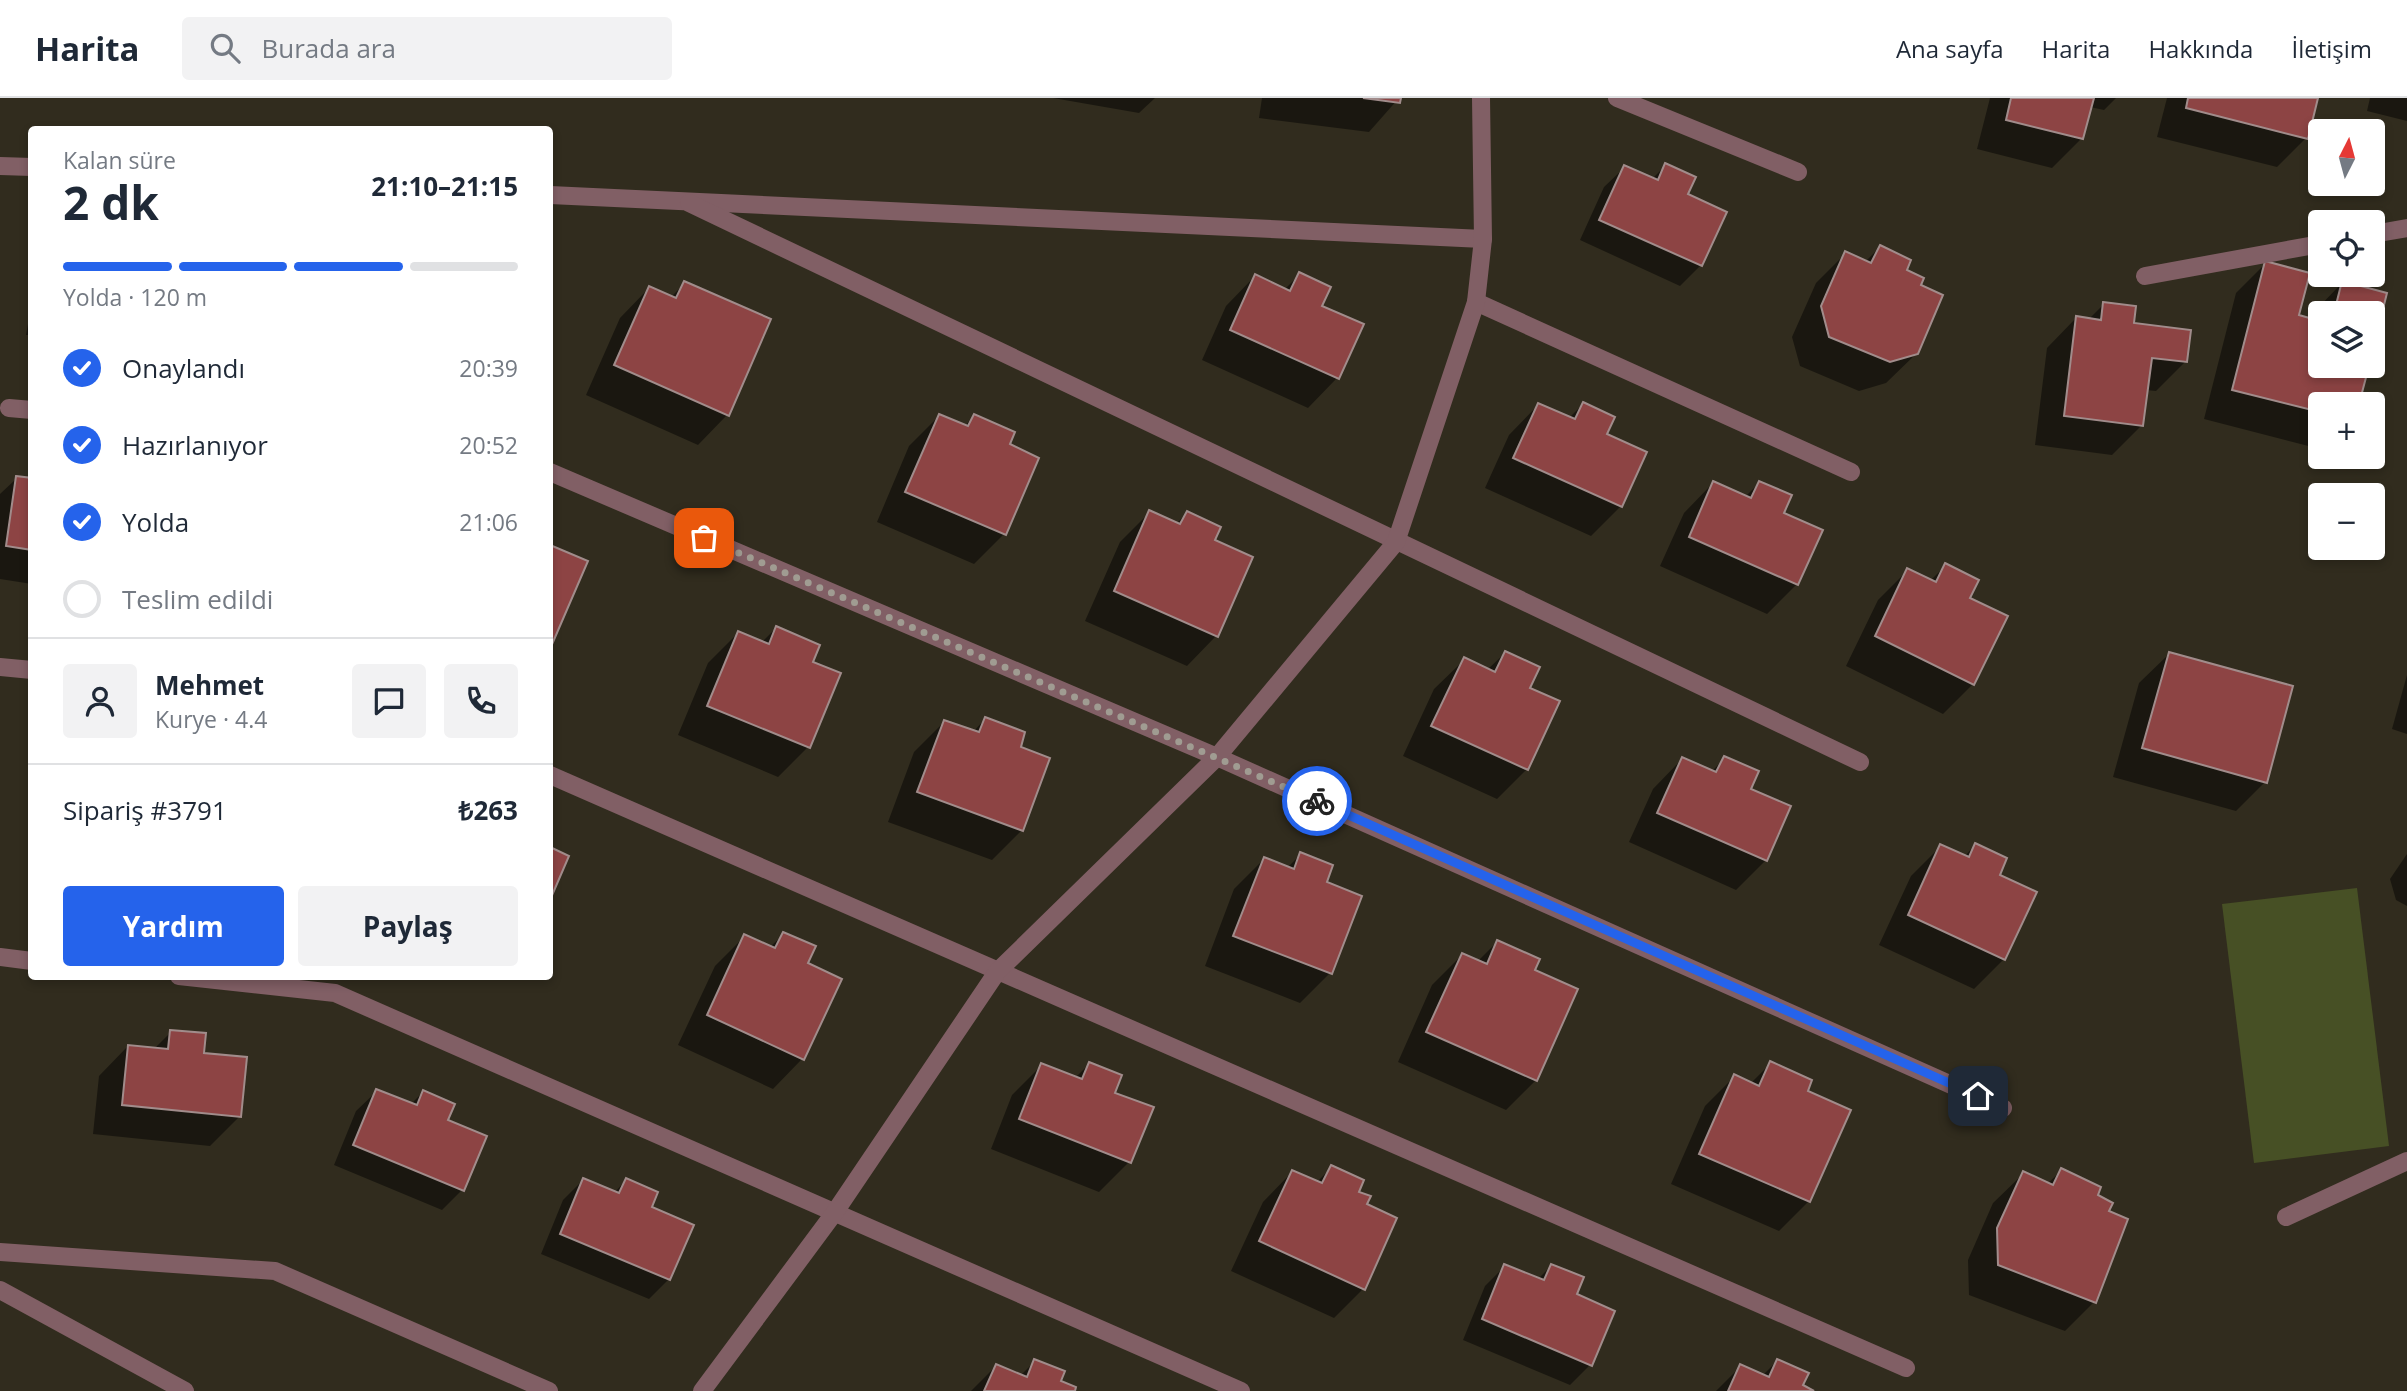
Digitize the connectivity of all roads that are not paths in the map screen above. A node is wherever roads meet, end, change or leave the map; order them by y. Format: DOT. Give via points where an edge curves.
graph roads {
  1 [pos="1481,98"];
  2 [pos="1617,98"];
  3 [pos="0,166"];
  4 [pos="28,167"];
  5 [pos="1798,172"];
  6 [pos="553,195"];
  7 [pos="689,203"];
  8 [pos="2407,228"];
  9 [pos="2385,232"];
  10 [pos="1483,239"];
  11 [pos="2308,246"];
  12 [pos="2145,276"];
  13 [pos="1476,302"];
  14 [pos="9,408"];
  15 [pos="28,410"];
  16 [pos="1851,472"];
  17 [pos="553,473"];
  18 [pos="1396,542"];
  19 [pos="0,667"];
  20 [pos="28,670"];
  21 [pos="1217,757"];
  22 [pos="1860,762"];
  23 [pos="553,776"];
  24 [pos="0,957"];
  25 [pos="28,960"];
  26 [pos="997,972"];
  27 [pos="216,980"];
  28 [pos="2003,1108"];
  29 [pos="2407,1161"];
  30 [pos="835,1212"];
  31 [pos="2286,1217"];
  32 [pos="0,1252"];
  33 [pos="0,1290"];
  34 [pos="1906,1368"];
  35 [pos="185,1391"];
  36 [pos="549,1391"];
  37 [pos="702,1391"];
  38 [pos="1241,1391"];
  1 -- 10 [label="street"];
  2 -- 5 [label="street"];
  3 -- 4 [label="street"];
  6 -- 7 [label="street"];
  7 -- 10 [label="street"];
  7 -- 18 [label="street"];
  8 -- 9 [label="street"];
  10 -- 13 [label="street"];
  11 -- 12 [label="street"];
  13 -- 16 [label="street"];
  13 -- 18 [label="street"];
  14 -- 15 [label="street"];
  17 -- 21 [label="street"];
  18 -- 21 [label="street"];
  18 -- 22 [label="street"];
  19 -- 20 [label="street"];
  21 -- 26 [label="street"];
  21 -- 28 [label="street"];
  23 -- 26 [label="street"];
  24 -- 25 [label="street"];
  26 -- 30 [label="street"];
  26 -- 34 [label="street"];
  27 -- 30 [label="street" via="335,993"];
  29 -- 31 [label="street"];
  30 -- 37 [label="street"];
  30 -- 38 [label="street"];
  32 -- 36 [label="street" via="275,1271"];
  33 -- 35 [label="street"];
}
